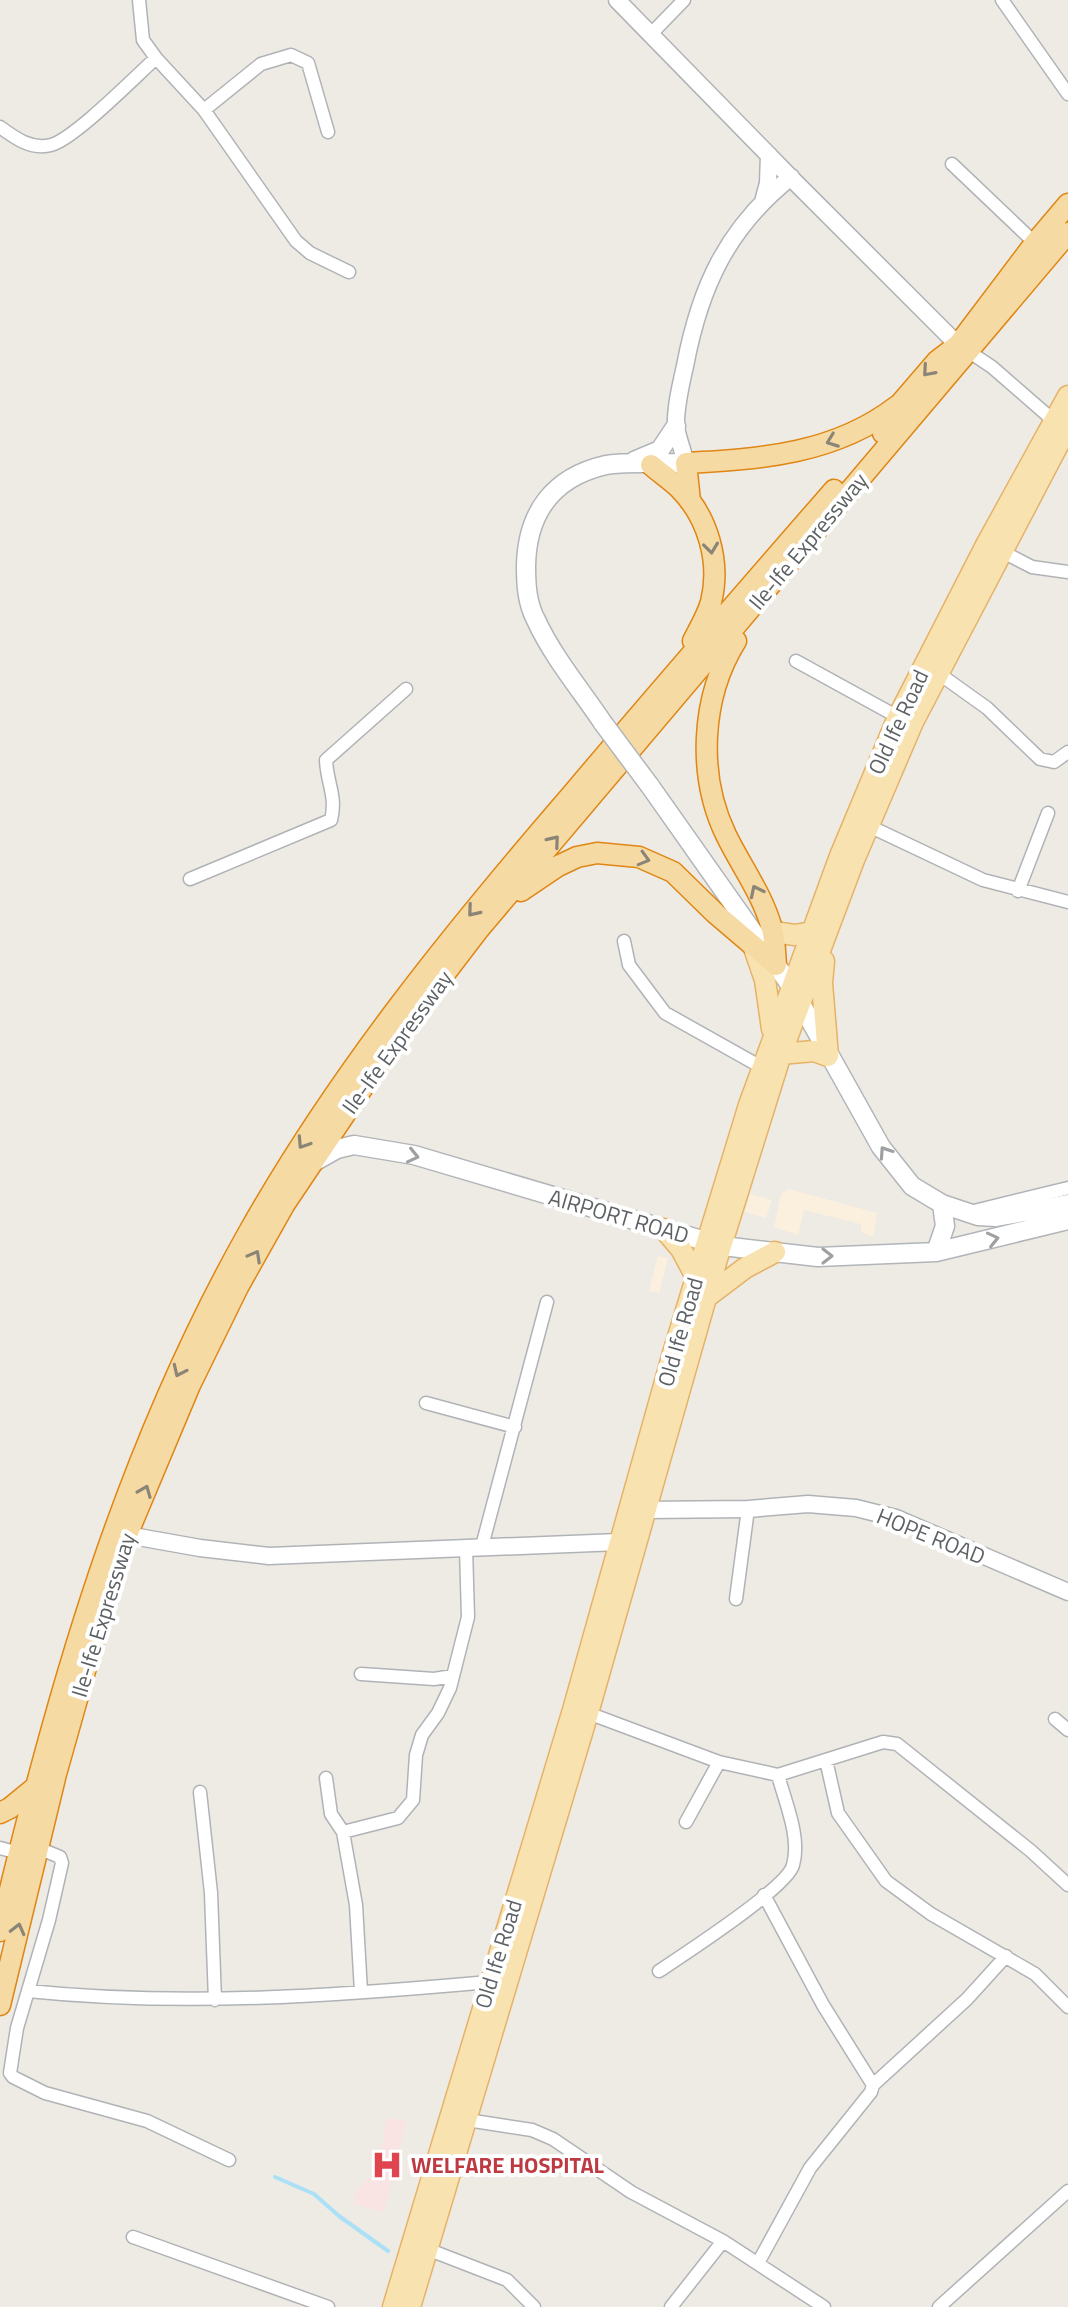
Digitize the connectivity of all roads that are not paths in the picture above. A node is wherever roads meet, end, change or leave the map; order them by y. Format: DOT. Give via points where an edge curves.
graph roads {
  1 [pos="139,0"];
  2 [pos="617,0"];
  3 [pos="684,0"];
  4 [pos="1002,0"];
  5 [pos="650,35"];
  6 [pos="156,58"];
  7 [pos="1067,88"];
  8 [pos="204,110"];
  9 [pos="0,127"];
  10 [pos="328,132"];
  11 [pos="769,155"];
  12 [pos="952,164"];
  13 [pos="791,177"];
  14 [pos="764,198"];
  15 [pos="1068,204"];
  16 [pos="1068,233"];
  17 [pos="1035,243"];
  18 [pos="349,272"];
  19 [pos="963,348"];
  20 [pos="1068,396"];
  21 [pos="900,404"];
  22 [pos="1061,424"];
  23 [pos="676,426"];
  24 [pos="686,463"];
  25 [pos="628,464"];
  26 [pos="651,465"];
  27 [pos="690,501"];
  28 [pos="1001,551"];
  29 [pos="1068,572"];
  30 [pos="782,573"];
  31 [pos="796,661"];
  32 [pos="938,673"];
  33 [pos="663,686"];
  34 [pos="406,689"];
  35 [pos="898,717"];
  36 [pos="1068,752"];
  37 [pos="1048,813"];
  38 [pos="869,826"];
  39 [pos="190,879"];
  40 [pos="1018,891"];
  41 [pos="1068,902"];
  42 [pos="479,929"];
  43 [pos="773,932"];
  44 [pos="819,934"];
  45 [pos="624,941"];
  46 [pos="754,948"];
  47 [pos="776,965"];
  48 [pos="796,994"];
  49 [pos="771,1054"];
  50 [pos="828,1056"];
  51 [pos="312,1163"];
  52 [pos="1068,1188"];
  53 [pos="942,1204"];
  54 [pos="1068,1204"];
  55 [pos="968,1213"];
  56 [pos="1068,1220"];
  57 [pos="664,1229"];
  58 [pos="714,1244"];
  59 [pos="775,1252"];
  60 [pos="936,1252"];
  61 [pos="696,1277"];
  62 [pos="708,1296"];
  63 [pos="547,1302"];
  64 [pos="426,1403"];
  65 [pos="515,1427"];
  66 [pos="748,1509"];
  67 [pos="644,1510"];
  68 [pos="127,1535"];
  69 [pos="619,1542"];
  70 [pos="474,1547"];
  71 [pos="1068,1592"];
  72 [pos="736,1599"];
  73 [pos="361,1674"];
  74 [pos="453,1676"];
  75 [pos="588,1713"];
  76 [pos="1055,1719"];
  77 [pos="1068,1730"];
  78 [pos="826,1760"];
  79 [pos="719,1762"];
  80 [pos="778,1775"];
  81 [pos="326,1778"];
  82 [pos="38,1785"];
  83 [pos="200,1792"];
  84 [pos="0,1813"];
  85 [pos="686,1822"];
  86 [pos="343,1832"];
  87 [pos="19,1850"];
  88 [pos="1068,1885"];
  89 [pos="764,1895"];
  90 [pos="3,1899"];
  91 [pos="0,1931"];
  92 [pos="1006,1956"];
  93 [pos="659,1971"];
  94 [pos="489,1982"];
  95 [pos="28,1991"];
  96 [pos="361,1992"];
  97 [pos="215,2000"];
  98 [pos="0,2005"];
  99 [pos="1068,2007"];
  100 [pos="873,2085"];
  101 [pos="467,2120"];
  102 [pos="229,2160"];
  103 [pos="446,2161"];
  104 [pos="1068,2191"];
  105 [pos="133,2237"];
  106 [pos="723,2241"];
  107 [pos="427,2249"];
  108 [pos="758,2263"];
  109 [pos="328,2307"];
  110 [pos="393,2307"];
  111 [pos="410,2307"];
  112 [pos="534,2307"];
  113 [pos="671,2307"];
  114 [pos="824,2307"];
  115 [pos="939,2307"];
  1 -- 6 [label="street" via="143,40"];
  2 -- 5 [label="street"];
  3 -- 5 [label="street"];
  4 -- 7 [label="street"];
  5 -- 11 [label="street"];
  6 -- 8 [label="street"];
  6 -- 9 [label="street" via="72,133 50,145 22,143"];
  8 -- 10 [label="street" via="261,64 291,55 308,63"];
  8 -- 18 [label="street" via="296,241"];
  11 -- 13 [label="street"];
  11 -- 14 [label="street"];
  12 -- 17 [label="street"];
  13 -- 14 [label="street"];
  13 -- 19 [label="street"];
  14 -- 23 [label="street" via="743,221 709,277 693,322"];
  15 -- 17 [label="highway, Ile-Ife Expressway"];
  16 -- 19 [label="highway, Ile-Ife Expressway"];
  17 -- 19 [label="highway, Ile-Ife Expressway"];
  19 -- 21 [label="highway, Ile-Ife Expressway, one-way" via="937,361"];
  19 -- 22 [label="street"];
  19 -- 30 [label="highway, Ile-Ife Expressway"];
  20 -- 22 [label="main road, Old Ife Road"];
  21 -- 24 [label="highway, one-way" via="857,431 810,449 756,460"];
  21 -- 33 [label="highway, Ile-Ife Expressway" via="897,417"];
  22 -- 28 [label="main road, Old Ife Road"];
  22 -- 35 [label="main road, Old Ife Road"];
  23 -- 24 [label="street"];
  23 -- 25 [label="main road" via="660,450"];
  24 -- 26 [label="main road"];
  24 -- 27 [label="highway"];
  25 -- 26 [label="main road"];
  25 -- 47 [label="main road, bridge" via="573,476 533,521 526,589 534,618"];
  26 -- 27 [label="highway"];
  27 -- 33 [label="highway, one-way" via="709,535 711,601 689,649"];
  28 -- 29 [label="street" via="1032,567"];
  28 -- 32 [label="main road, Old Ife Road"];
  42 -- 30 [label="highway, Ile-Ife Expressway, one-way"];
  43 -- 30 [label="highway, one-way" via="719,819 707,754 717,678"];
  31 -- 35 [label="street"];
  32 -- 36 [label="street" via="987,708 1040,759 1054,762"];
  32 -- 38 [label="main road, Old Ife Road"];
  33 -- 82 [label="highway, Ile-Ife Expressway, one-way" via="423,972 314,1126 244,1240 166,1397 114,1523"];
  34 -- 39 [label="street" via="326,760 335,803 331,820"];
  35 -- 44 [label="main road, Old Ife Road"];
  37 -- 40 [label="street"];
  38 -- 40 [label="street"];
  38 -- 44 [label="main road, Old Ife Road"];
  40 -- 41 [label="street"];
  42 -- 46 [label="highway, one-way" via="558,866 577,857 618,854 673,872"];
  42 -- 51 [label="highway, Ile-Ife Expressway" via="398,1035"];
  43 -- 44 [label="main road"];
  43 -- 47 [label="highway"];
  44 -- 48 [label="main road, Old Ife Road"];
  44 -- 50 [label="main road"];
  45 -- 49 [label="street" via="629,965 665,1013"];
  46 -- 47 [label="highway"];
  46 -- 49 [label="main road" via="765,980"];
  47 -- 48 [label="main road"];
  48 -- 49 [label="main road, Old Ife Road"];
  48 -- 50 [label="main road"];
  49 -- 50 [label="main road" via="814,1051"];
  49 -- 58 [label="main road, Old Ife Road"];
  53 -- 50 [label="main road, one-way" via="912,1186 898,1170"];
  51 -- 57 [label="main road, AIRPORT ROAD, one-way" via="354,1145 414,1155"];
  68 -- 51 [label="highway, Ile-Ife Expressway, one-way" via="234,1296"];
  52 -- 55 [label="street"];
  53 -- 55 [label="main road"];
  53 -- 60 [label="main road" via="945,1226"];
  54 -- 55 [label="main road" via="996,1217"];
  60 -- 56 [label="main road, one-way"];
  57 -- 58 [label="main road, AIRPORT ROAD"];
  57 -- 61 [label="main road"];
  58 -- 59 [label="main road, AIRPORT ROAD"];
  58 -- 61 [label="main road, Old Ife Road"];
  58 -- 62 [label="main road, Old Ife Road"];
  59 -- 60 [label="main road, AIRPORT ROAD, one-way" via="818,1257"];
  59 -- 62 [label="main road"];
  61 -- 69 [label="main road, Old Ife Road"];
  62 -- 67 [label="main road, Old Ife Road"];
  63 -- 65 [label="street"];
  64 -- 65 [label="street"];
  65 -- 70 [label="street"];
  66 -- 67 [label="street, HOPE ROAD"];
  66 -- 71 [label="street, HOPE ROAD" via="839,1505 896,1518"];
  66 -- 72 [label="street"];
  67 -- 75 [label="main road, Old Ife Road"];
  68 -- 70 [label="street" via="269,1556"];
  68 -- 87 [label="highway, Ile-Ife Expressway" via="77,1698"];
  69 -- 70 [label="street"];
  69 -- 94 [label="main road, Old Ife Road"];
  70 -- 74 [label="street" via="468,1617"];
  73 -- 74 [label="street"];
  74 -- 86 [label="street" via="422,1735 413,1800 406,1811 387,1822"];
  75 -- 79 [label="street"];
  75 -- 101 [label="main road, Old Ife Road"];
  76 -- 77 [label="street"];
  78 -- 80 [label="street"];
  78 -- 88 [label="street" via="883,1742 897,1744"];
  78 -- 92 [label="street" via="838,1813 886,1881 931,1914"];
  79 -- 80 [label="street"];
  79 -- 85 [label="street"];
  80 -- 89 [label="street" via="795,1861 787,1876"];
  81 -- 86 [label="street" via="331,1814"];
  82 -- 84 [label="highway"];
  82 -- 87 [label="highway, Ile-Ife Expressway"];
  83 -- 97 [label="street"];
  86 -- 96 [label="street" via="356,1905"];
  87 -- 90 [label="highway, Ile-Ife Expressway"];
  87 -- 95 [label="street" via="54,1853 62,1863"];
  98 -- 87 [label="highway, Ile-Ife Expressway, one-way"];
  89 -- 93 [label="street"];
  89 -- 100 [label="street"];
  90 -- 91 [label="highway, Ile-Ife Expressway"];
  92 -- 99 [label="street" via="1035,1974"];
  92 -- 100 [label="street"];
  94 -- 96 [label="street"];
  94 -- 103 [label="main road, Old Ife Road"];
  95 -- 97 [label="street"];
  95 -- 102 [label="street" via="9,2067 13,2077 45,2093 147,2121"];
  96 -- 97 [label="street"];
  100 -- 108 [label="street" via="810,2168"];
  101 -- 103 [label="main road, Old Ife Road"];
  101 -- 106 [label="street" via="532,2130 553,2139 631,2192"];
  103 -- 107 [label="main road, Old Ife Road"];
  103 -- 110 [label="main road, Old Ife Road"];
  104 -- 115 [label="street"];
  105 -- 109 [label="street"];
  106 -- 108 [label="street"];
  106 -- 113 [label="street"];
  107 -- 111 [label="main road, Old Ife Road"];
  107 -- 112 [label="street" via="507,2280"];
  108 -- 114 [label="street"];
}
